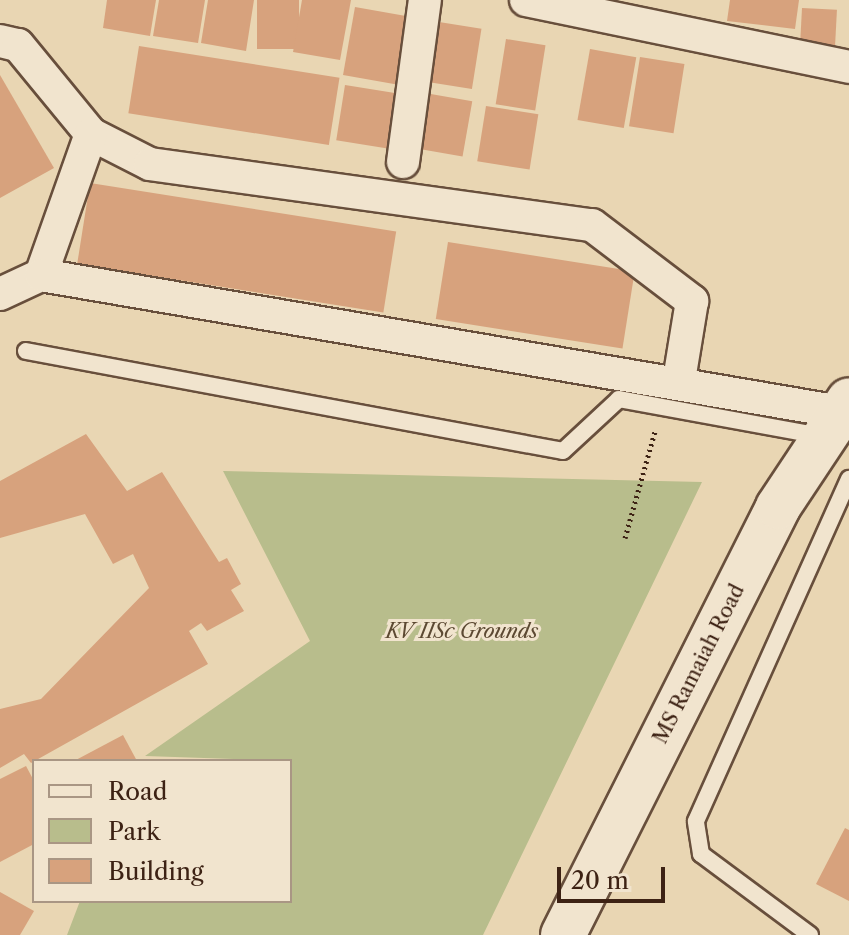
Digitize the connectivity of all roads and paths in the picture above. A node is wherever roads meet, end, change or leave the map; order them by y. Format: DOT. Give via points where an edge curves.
graph roads {
  1 [pos="425,0"];
  2 [pos="526,0"];
  3 [pos="0,41"];
  4 [pos="849,67"];
  5 [pos="91,134"];
  6 [pos="403,162"];
  7 [pos="41,275"];
  8 [pos="0,294"];
  9 [pos="26,351"];
  10 [pos="679,380"];
  11 [pos="662,409"];
  12 [pos="836,416"];
  13 [pos="849,479"];
  14 [pos="625,538"];
  15 [pos="563,935"];
  16 [pos="810,935"];
  1 -- 6 [label="street"];
  2 -- 4 [label="street"];
  3 -- 5 [label="street" via="18,45"];
  5 -- 7 [label="street"];
  5 -- 10 [label="street" via="150,164 592,225 692,301"];
  7 -- 8 [label="street"];
  7 -- 10 [label="street"];
  9 -- 11 [label="lane" via="563,451 619,399"];
  10 -- 12 [label="street"];
  11 -- 12 [label="lane"];
  11 -- 14 [label="path"];
  12 -- 15 [label="main road, MS Ramaiah Road"];
  13 -- 16 [label="lane" via="696,821 701,854"];
}
